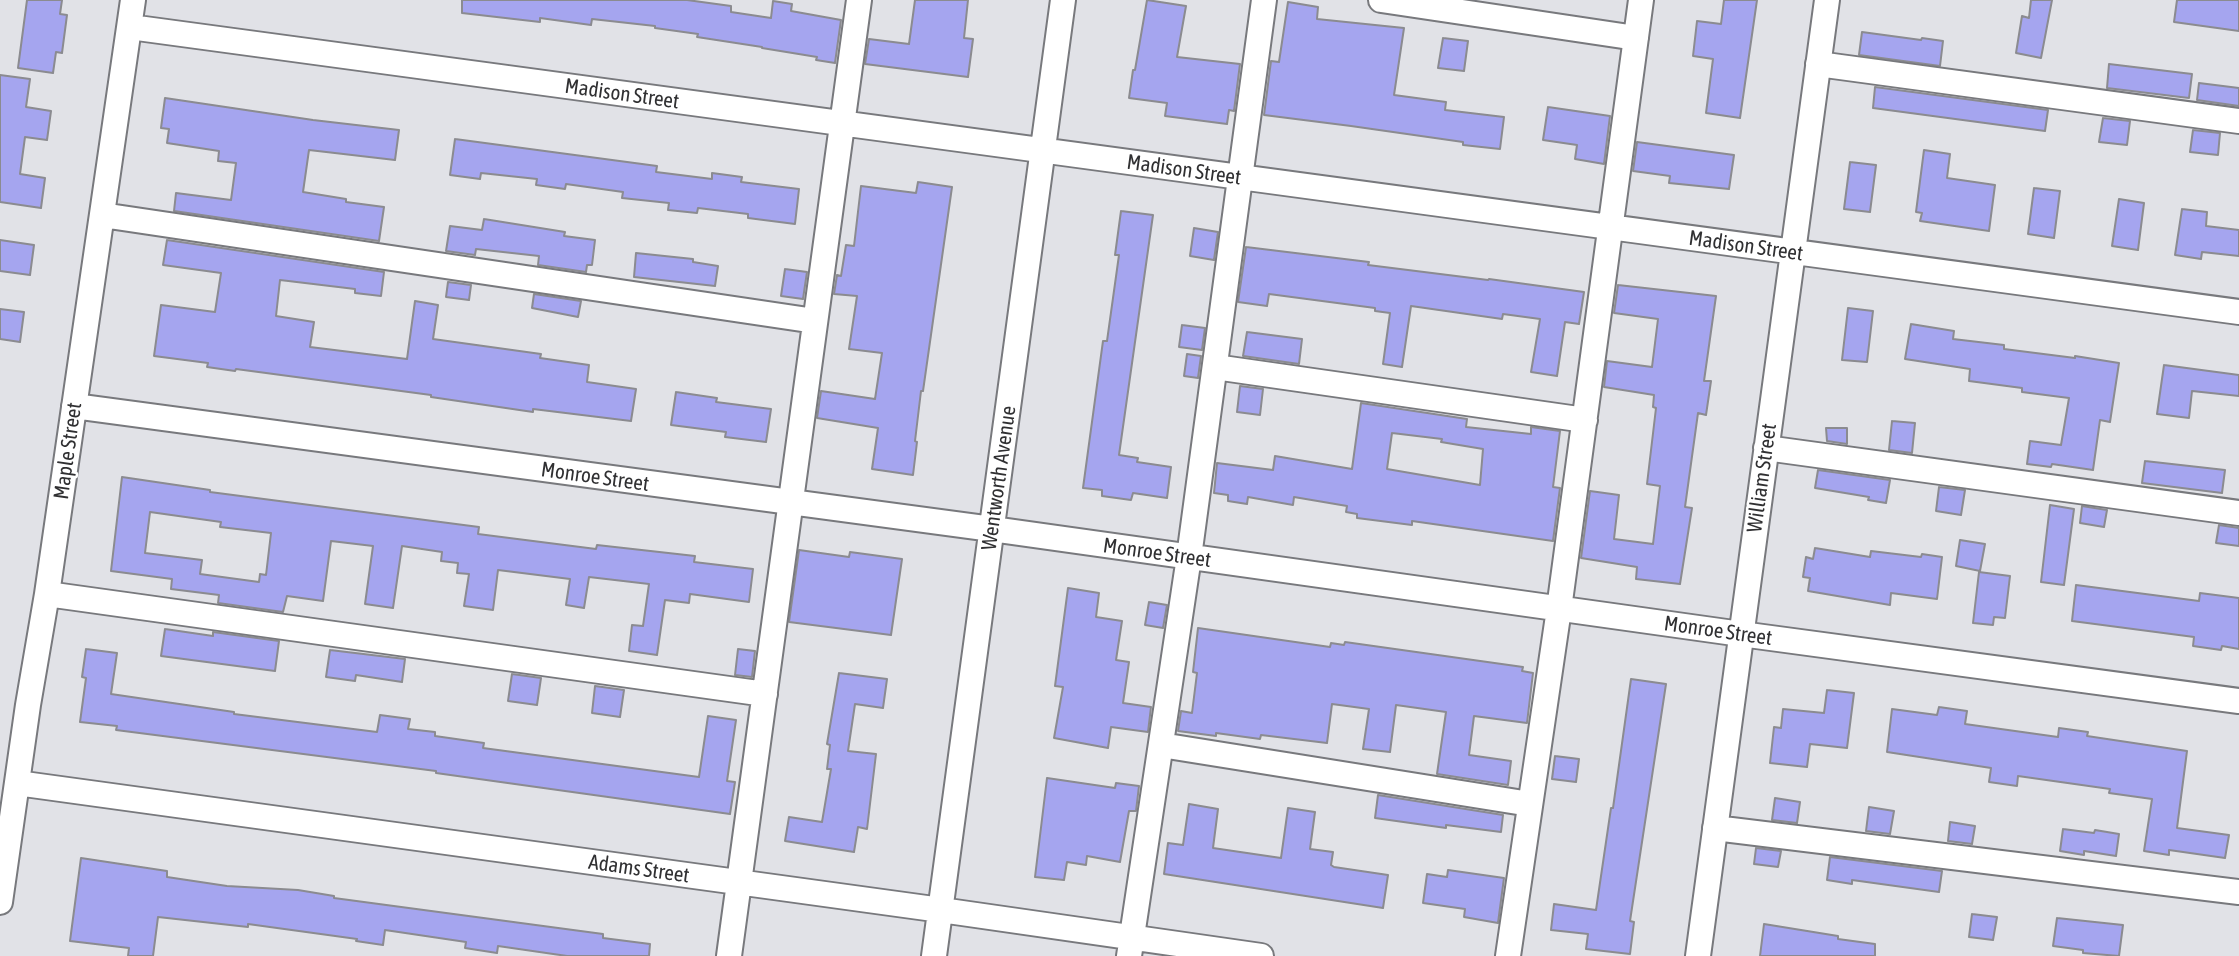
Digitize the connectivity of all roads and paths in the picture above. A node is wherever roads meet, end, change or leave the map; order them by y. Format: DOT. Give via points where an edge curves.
graph roads {
  1 [pos="134,0"];
  2 [pos="859,0"];
  3 [pos="1063,0"];
  4 [pos="1264,0"];
  5 [pos="1381,0"];
  6 [pos="1641,0"];
  7 [pos="1827,0"];
  8 [pos="130,27"];
  9 [pos="1636,38"];
  10 [pos="1818,64"];
  11 [pos="2239,121"];
  12 [pos="842,124"];
  13 [pos="1043,151"];
  14 [pos="1240,177"];
  15 [pos="102,215"];
  16 [pos="1611,228"];
  17 [pos="1793,252"];
  18 [pos="2239,312"];
  19 [pos="815,321"];
  20 [pos="1214,367"];
  21 [pos="74,406"];
  22 [pos="1585,420"];
  23 [pos="1766,448"];
  24 [pos="791,503"];
  25 [pos="2239,513"];
  26 [pos="992,529"];
  27 [pos="1189,557"];
  28 [pos="47,594"];
  29 [pos="1559,609"];
  30 [pos="1741,634"];
  31 [pos="765,694"];
  32 [pos="2239,701"];
  33 [pos="1161,746"];
  34 [pos="17,783"];
  35 [pos="1530,804"];
  36 [pos="1715,828"];
  37 [pos="739,883"];
  38 [pos="2239,892"];
  39 [pos="0,902"];
  40 [pos="941,910"];
  41 [pos="1130,947"];
  42 [pos="729,956"];
  43 [pos="934,956"];
  44 [pos="1261,956"];
  45 [pos="1508,956"];
  46 [pos="1698,956"];
  1 -- 8 [label="street, Maple Street"];
  2 -- 12 [label="street"];
  3 -- 13 [label="street, Wentworth Avenue"];
  4 -- 14 [label="street"];
  5 -- 9 [label="street"];
  6 -- 9 [label="street"];
  7 -- 10 [label="street, William Street"];
  8 -- 12 [label="street, Madison Street"];
  8 -- 15 [label="street, Maple Street"];
  9 -- 16 [label="street"];
  10 -- 11 [label="street"];
  10 -- 17 [label="street, William Street"];
  12 -- 13 [label="street, Madison Street"];
  12 -- 19 [label="street"];
  13 -- 14 [label="street, Madison Street"];
  13 -- 26 [label="street, Wentworth Avenue"];
  14 -- 16 [label="street, Madison Street"];
  14 -- 20 [label="street"];
  15 -- 19 [label="street"];
  15 -- 21 [label="street, Maple Street"];
  16 -- 17 [label="street, Madison Street"];
  16 -- 22 [label="street"];
  17 -- 18 [label="street, Madison Street"];
  17 -- 23 [label="street, William Street"];
  19 -- 24 [label="street"];
  20 -- 22 [label="street"];
  20 -- 27 [label="street"];
  21 -- 24 [label="street, Monroe Street"];
  21 -- 28 [label="street, Maple Street"];
  22 -- 29 [label="street"];
  23 -- 25 [label="street"];
  23 -- 30 [label="street, William Street"];
  24 -- 26 [label="street, Monroe Street"];
  24 -- 31 [label="street"];
  26 -- 27 [label="street, Monroe Street"];
  26 -- 40 [label="street, Wentworth Avenue"];
  27 -- 29 [label="street, Monroe Street"];
  27 -- 33 [label="street"];
  28 -- 31 [label="street"];
  28 -- 34 [label="street, Maple Street"];
  29 -- 30 [label="street, Monroe Street"];
  29 -- 35 [label="street"];
  30 -- 32 [label="street, Monroe Street"];
  30 -- 36 [label="street, William Street"];
  31 -- 37 [label="street"];
  33 -- 35 [label="street"];
  33 -- 41 [label="street"];
  34 -- 37 [label="street, Adams Street"];
  34 -- 39 [label="street, Maple Street"];
  35 -- 45 [label="street"];
  36 -- 38 [label="street"];
  36 -- 46 [label="street, William Street"];
  37 -- 40 [label="street, Adams Street"];
  37 -- 42 [label="street"];
  40 -- 41 [label="street, Adams Street"];
  40 -- 43 [label="street, Wentworth Avenue"];
  41 -- 44 [label="street, Adams Street"];
}
